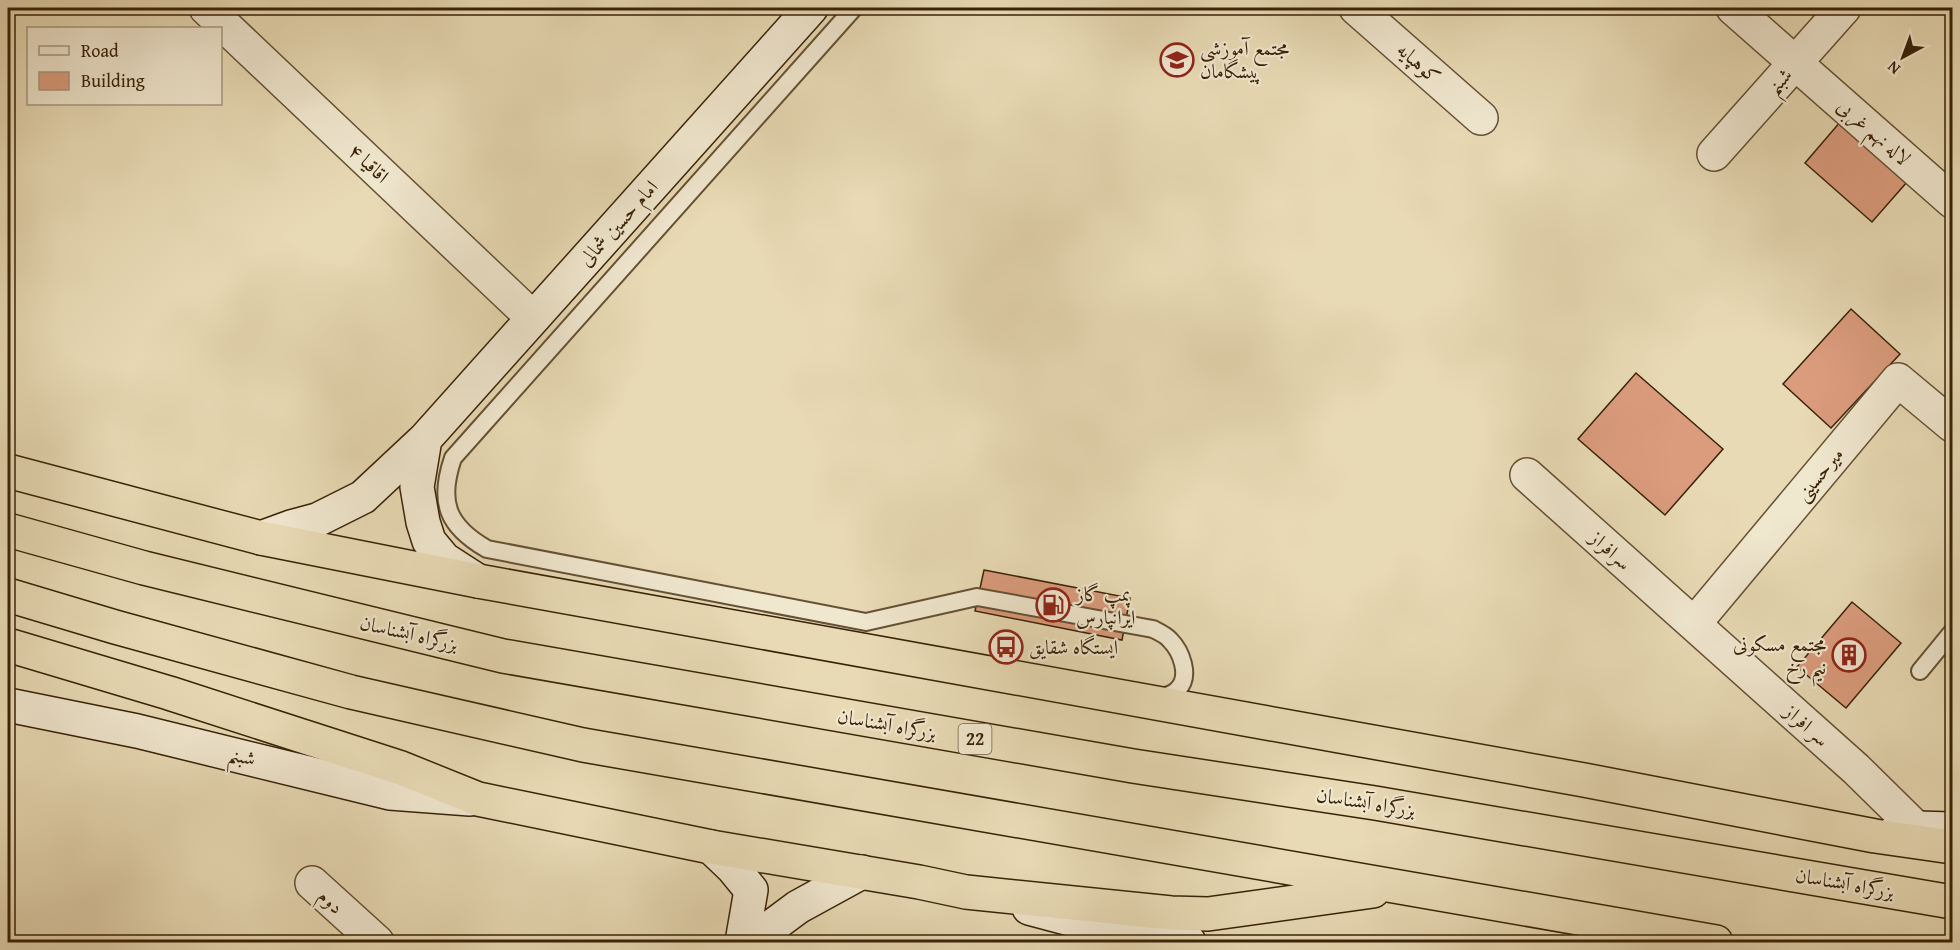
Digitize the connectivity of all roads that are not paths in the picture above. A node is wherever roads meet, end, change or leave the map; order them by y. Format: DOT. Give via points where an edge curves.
graph roads {
  1 [pos="206,8"];
  2 [pos="811,8"];
  3 [pos="854,8"];
  4 [pos="1356,8"];
  5 [pos="1732,8"];
  6 [pos="1844,8"];
  7 [pos="1795,63"];
  8 [pos="1481,118"];
  9 [pos="1714,154"];
  10 [pos="1953,201"];
  11 [pos="533,318"];
  12 [pos="1953,425"];
  13 [pos="425,440"];
  14 [pos="8,471"];
  15 [pos="1527,476"];
  16 [pos="8,530"];
  17 [pos="261,538"];
  18 [pos="478,581"];
  19 [pos="8,595"];
  20 [pos="1695,624"];
  21 [pos="1953,632"];
  22 [pos="8,645"];
  23 [pos="1920,671"];
  24 [pos="1146,701"];
  25 [pos="8,705"];
  26 [pos="478,799"];
  27 [pos="1916,828"];
  28 [pos="1953,829"];
  29 [pos="1875,836"];
  30 [pos="711,847"];
  31 [pos="1953,847"];
  32 [pos="862,872"];
  33 [pos="312,883"];
  34 [pos="1405,887"];
  35 [pos="966,892"];
  36 [pos="1953,902"];
  37 [pos="377,942"];
  38 [pos="743,942"];
  39 [pos="1189,942"];
  40 [pos="1716,942"];
  1 -- 11 [label="street, اقاقیا ۴"];
  2 -- 11 [label="street, امام حسین شمالی"];
  3 -- 24 [label="lane" via="453,458 446,479 446,501 454,521 468,538 487,549 866,622 977,597 1153,629 1169,639 1180,655 1184,678 1172,693"];
  4 -- 8 [label="street, کوهپایه"];
  5 -- 7 [label="street, لاله نهم غربی"];
  6 -- 7 [label="street, شبنم"];
  7 -- 9 [label="street, شبنم"];
  7 -- 10 [label="street, لاله نهم غربی"];
  11 -- 13 [label="street, امام حسین شمالی"];
  12 -- 20 [label="street, میرحسینی" via="1898,380"];
  13 -- 17 [label="street, امام حسین شمالی" via="363,497 340,511"];
  13 -- 18 [label="street" via="417,487 429,541 444,559"];
  14 -- 17 [label="highway"];
  15 -- 20 [label="street, سرافراز"];
  16 -- 36 [label="highway, بزرگراه آبشناسان / 22" via="144,568 503,656 1111,763 1375,803"];
  17 -- 18 [label="highway"];
  18 -- 24 [label="highway"];
  19 -- 34 [label="highway" via="351,692 583,745"];
  20 -- 27 [label="street, سر افراز"];
  21 -- 23 [label="lane"];
  22 -- 26 [label="highway" via="400,768"];
  24 -- 29 [label="highway"];
  25 -- 26 [label="street, شبنم" via="137,731 390,793"];
  26 -- 30 [label="highway"];
  27 -- 28 [label="street"];
  27 -- 29 [label="street"];
  29 -- 31 [label="highway"];
  30 -- 32 [label="highway"];
  30 -- 38 [label="street" via="751,890"];
  32 -- 35 [label="highway"];
  32 -- 38 [label="street"];
  33 -- 37 [label="street, دوم"];
  34 -- 35 [label="highway" via="1208,914"];
  34 -- 40 [label="highway"];
  35 -- 39 [label="street" via="1089,924"];
}
